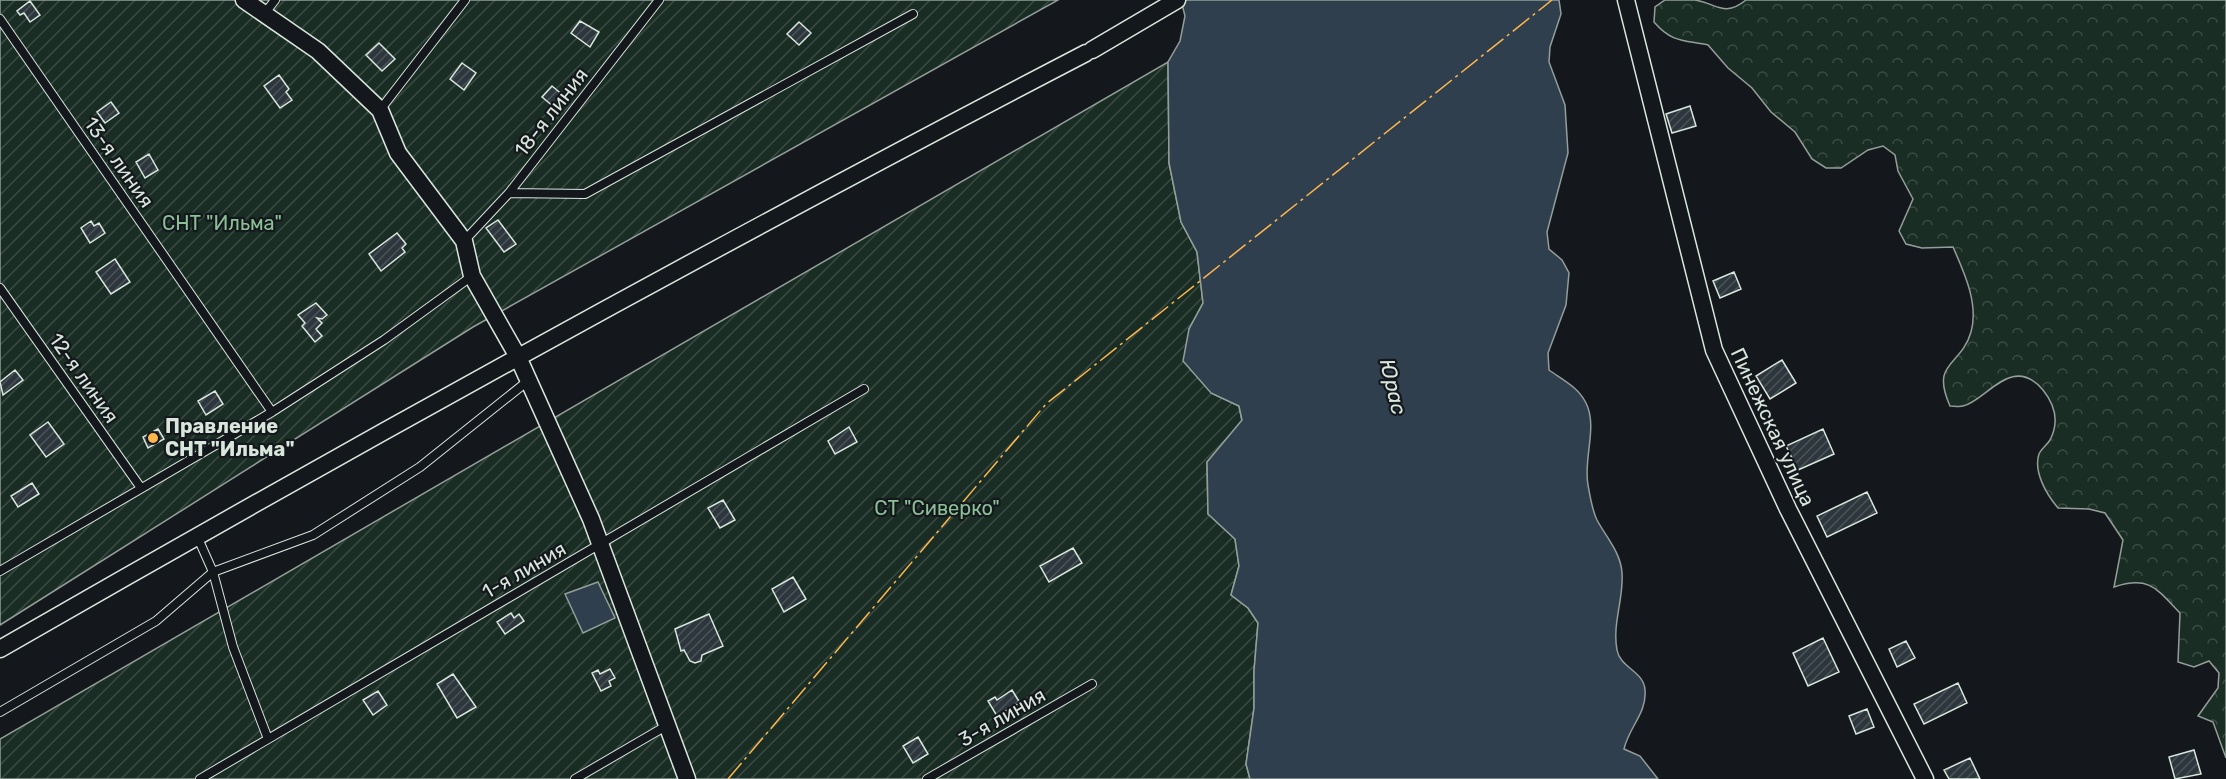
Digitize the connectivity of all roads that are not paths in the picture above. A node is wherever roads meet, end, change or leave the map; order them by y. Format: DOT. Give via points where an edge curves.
graph roads {
  1 [pos="244,0"];
  2 [pos="465,0"];
  3 [pos="659,0"];
  4 [pos="1177,0"];
  5 [pos="1626,0"];
  6 [pos="270,6"];
  7 [pos="913,14"];
  8 [pos="0,19"];
  9 [pos="380,110"];
  10 [pos="509,193"];
  11 [pos="464,241"];
  12 [pos="472,276"];
  13 [pos="0,288"];
  14 [pos="518,357"];
  15 [pos="529,380"];
  16 [pos="864,388"];
  17 [pos="272,412"];
  18 [pos="141,488"];
  19 [pos="197,536"];
  20 [pos="600,545"];
  21 [pos="0,571"];
  22 [pos="213,572"];
  23 [pos="0,649"];
  24 [pos="1092,684"];
  25 [pos="0,712"];
  26 [pos="666,726"];
  27 [pos="268,739"];
  28 [pos="200,779"];
  29 [pos="575,779"];
  30 [pos="687,779"];
  31 [pos="927,779"];
  32 [pos="1925,779"];
  1 -- 6 [label="street"];
  2 -- 9 [label="lane"];
  3 -- 10 [label="lane, 18-я линия"];
  4 -- 14 [label="street"];
  5 -- 32 [label="street, Пинежская улица" via="1714,350 1783,499"];
  6 -- 9 [label="street"];
  7 -- 10 [label="lane" via="585,194"];
  8 -- 17 [label="lane, 13-я линия"];
  9 -- 11 [label="street" via="398,153"];
  10 -- 11 [label="lane, 18-я линия"];
  11 -- 12 [label="street"];
  12 -- 14 [label="street"];
  12 -- 17 [label="lane" via="384,340"];
  13 -- 18 [label="lane, 12-я линия"];
  14 -- 15 [label="street"];
  14 -- 19 [label="street"];
  15 -- 20 [label="street"];
  15 -- 22 [label="lane" via="420,468 314,535"];
  16 -- 20 [label="lane, 1-я линия"];
  17 -- 18 [label="lane"];
  18 -- 21 [label="lane"];
  19 -- 22 [label="lane"];
  19 -- 23 [label="street"];
  20 -- 26 [label="street"];
  20 -- 27 [label="lane, 1-я линия"];
  22 -- 25 [label="lane" via="156,621"];
  22 -- 27 [label="lane" via="233,647"];
  24 -- 31 [label="lane, 3-я линия"];
  26 -- 29 [label="lane"];
  26 -- 30 [label="street"];
  27 -- 28 [label="lane, 1-я линия"];
}
